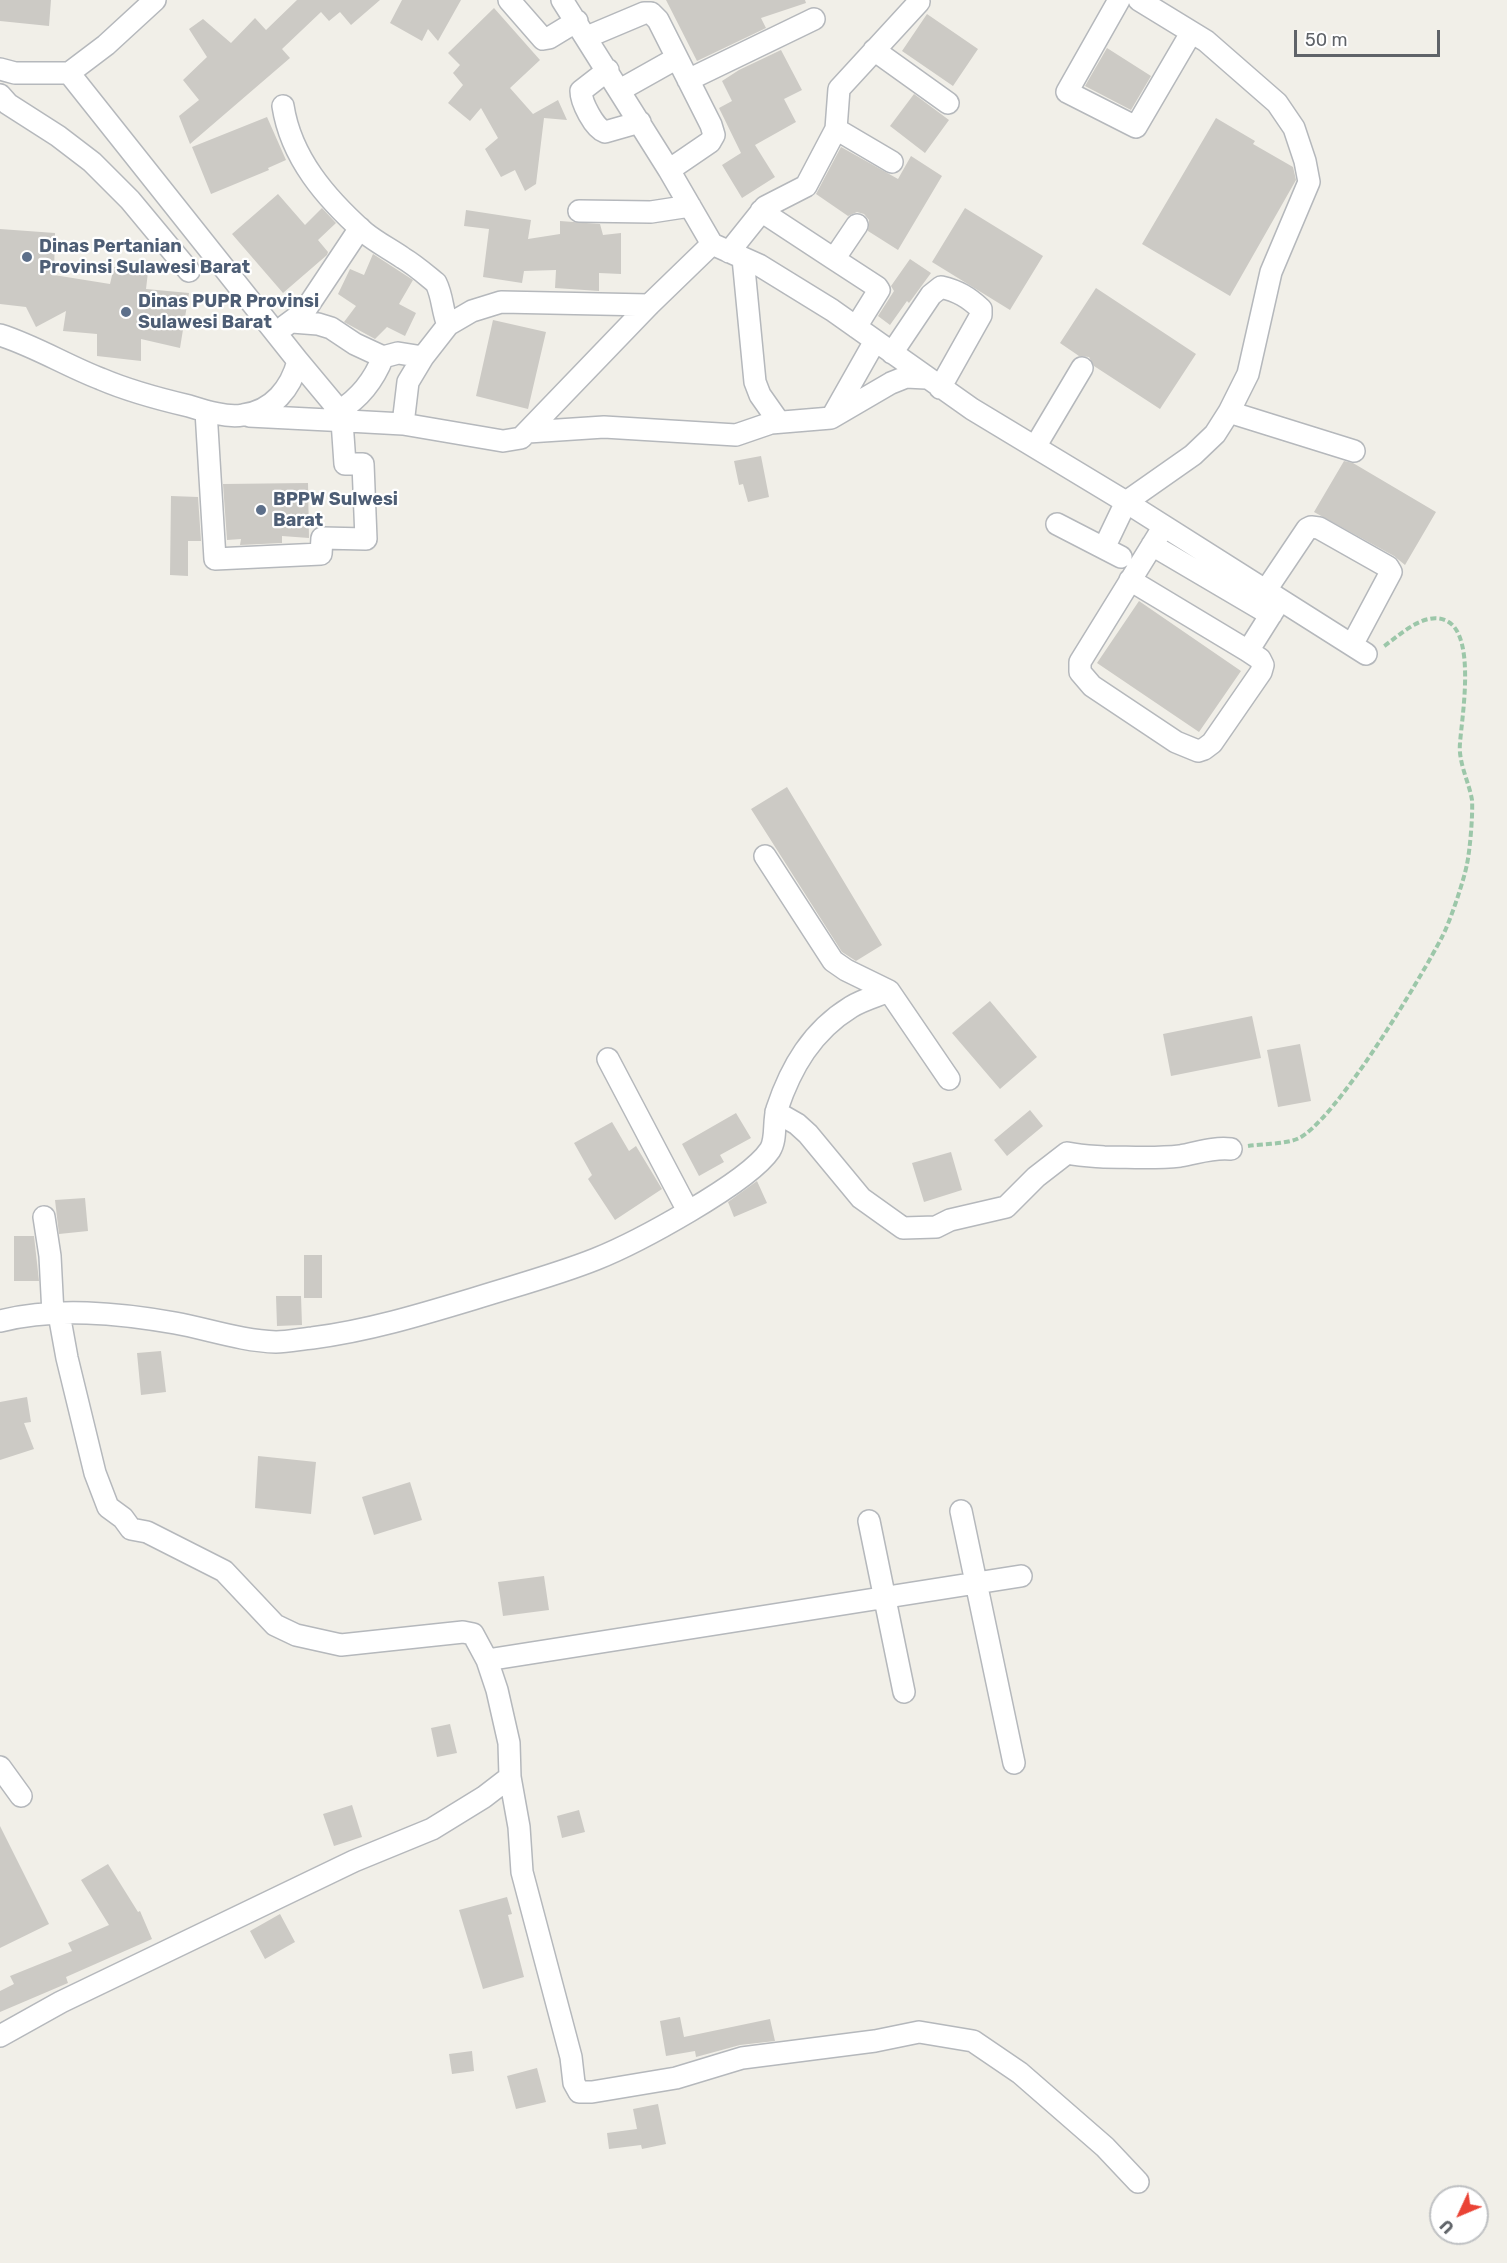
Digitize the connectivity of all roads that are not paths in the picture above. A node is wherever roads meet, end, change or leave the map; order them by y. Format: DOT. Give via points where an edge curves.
graph roads {
  1 [pos="155,0"];
  2 [pos="509,0"];
  3 [pos="562,0"];
  4 [pos="1119,0"];
  5 [pos="1139,0"];
  6 [pos="919,2"];
  7 [pos="814,19"];
  8 [pos="582,29"];
  9 [pos="1191,33"];
  10 [pos="874,50"];
  11 [pos="677,58"];
  12 [pos="0,69"];
  13 [pos="608,70"];
  14 [pos="69,73"];
  15 [pos="688,80"];
  16 [pos="620,90"];
  17 [pos="0,95"];
  18 [pos="948,103"];
  19 [pos="283,106"];
  20 [pos="640,122"];
  21 [pos="836,129"];
  22 [pos="892,162"];
  23 [pos="669,170"];
  24 [pos="690,206"];
  25 [pos="579,211"];
  26 [pos="761,212"];
  27 [pos="856,225"];
  28 [pos="360,228"];
  29 [pos="728,251"];
  30 [pos="834,259"];
  31 [pos="189,271"];
  32 [pos="649,305"];
  33 [pos="448,325"];
  34 [pos="284,327"];
  35 [pos="856,327"];
  36 [pos="0,336"];
  37 [pos="875,341"];
  38 [pos="892,353"];
  39 [pos="383,357"];
  40 [pos="423,357"];
  41 [pos="298,360"];
  42 [pos="1082,368"];
  43 [pos="933,383"];
  44 [pos="206,411"];
  45 [pos="1229,412"];
  46 [pos="241,416"];
  47 [pos="343,418"];
  48 [pos="831,418"];
  49 [pos="779,422"];
  50 [pos="403,424"];
  51 [pos="528,432"];
  52 [pos="1035,447"];
  53 [pos="1354,451"];
  54 [pos="1126,502"];
  55 [pos="1057,524"];
  56 [pos="1164,526"];
  57 [pos="1152,545"];
  58 [pos="1130,580"];
  59 [pos="1272,602"];
  60 [pos="1248,651"];
  61 [pos="765,855"];
  62 [pos="889,991"];
  63 [pos="608,1059"];
  64 [pos="949,1079"];
  65 [pos="776,1112"];
  66 [pos="1231,1149"];
  67 [pos="688,1211"];
  68 [pos="44,1217"];
  69 [pos="56,1314"];
  70 [pos="0,1321"];
  71 [pos="961,1511"];
  72 [pos="869,1521"];
  73 [pos="1021,1576"];
  74 [pos="976,1583"];
  75 [pos="884,1598"];
  76 [pos="487,1660"];
  77 [pos="904,1692"];
  78 [pos="1014,1762"];
  79 [pos="0,1767"];
  80 [pos="510,1777"];
  81 [pos="21,1796"];
  82 [pos="0,2036"];
  83 [pos="1138,2182"];
  1 -- 14 [label="street"];
  2 -- 8 [label="street" via="543,39"];
  3 -- 8 [label="street"];
  4 -- 9 [label="street" via="1067,92 1136,128"];
  5 -- 9 [label="street"];
  6 -- 10 [label="street"];
  7 -- 15 [label="street"];
  8 -- 11 [label="street" via="651,13"];
  8 -- 13 [label="street"];
  9 -- 45 [label="street" via="1206,41 1276,103 1294,128 1309,182 1271,272 1248,374"];
  10 -- 18 [label="street"];
  10 -- 21 [label="street" via="839,89"];
  11 -- 15 [label="street"];
  11 -- 16 [label="street"];
  12 -- 14 [label="street" via="15,73"];
  13 -- 16 [label="street"];
  13 -- 20 [label="street" via="581,91 598,128 605,132"];
  14 -- 34 [label="street"];
  15 -- 23 [label="street" via="714,135 710,142"];
  16 -- 20 [label="street"];
  17 -- 31 [label="street" via="92,162"];
  19 -- 28 [label="street" via="296,151 311,176"];
  20 -- 23 [label="street"];
  21 -- 22 [label="street"];
  21 -- 26 [label="street" via="806,186"];
  23 -- 24 [label="street"];
  24 -- 25 [label="street" via="651,212"];
  24 -- 29 [label="street"];
  26 -- 29 [label="street"];
  26 -- 30 [label="street"];
  27 -- 30 [label="street"];
  28 -- 33 [label="street" via="436,283"];
  28 -- 34 [label="street" via="304,312"];
  29 -- 32 [label="street"];
  29 -- 35 [label="street" via="787,282"];
  29 -- 49 [label="street" via="755,382"];
  30 -- 35 [label="street" via="879,290"];
  32 -- 33 [label="street" via="501,302 472,311"];
  32 -- 51 [label="street"];
  33 -- 40 [label="street"];
  34 -- 39 [label="street" via="318,324"];
  34 -- 41 [label="street"];
  35 -- 37 [label="street"];
  36 -- 44 [label="street" via="101,380"];
  37 -- 38 [label="street"];
  37 -- 48 [label="street"];
  38 -- 43 [label="street"];
  38 -- 43 [label="street" via="941,287 970,298 981,309 981,315"];
  39 -- 40 [label="street" via="398,353"];
  39 -- 47 [label="street" via="376,375"];
  40 -- 50 [label="street" via="408,382"];
  41 -- 46 [label="street" via="288,387 275,401"];
  41 -- 47 [label="street"];
  42 -- 52 [label="street"];
  43 -- 48 [label="street" via="906,377 891,382 881,393"];
  43 -- 52 [label="street"];
  44 -- 46 [label="street"];
  44 -- 47 [label="street" via="214,559 321,554 322,538 366,538 363,464 345,464"];
  45 -- 53 [label="street"];
  45 -- 54 [label="street" via="1215,434 1193,455"];
  46 -- 47 [label="street"];
  47 -- 50 [label="street"];
  48 -- 49 [label="street"];
  49 -- 51 [label="street" via="736,435 604,427"];
  50 -- 51 [label="street" via="503,441 521,438"];
  52 -- 54 [label="street"];
  54 -- 55 [label="street" via="1113,553"];
  54 -- 56 [label="street"];
  56 -- 57 [label="street"];
  56 -- 59 [label="street"];
  57 -- 58 [label="street"];
  57 -- 59 [label="street"];
  58 -- 60 [label="street"];
  58 -- 60 [label="street" via="1080,662 1080,672 1092,686 1176,742 1198,751 1212,743 1261,672 1260,659"];
  59 -- 59 [label="street" via="1311,527 1319,528 1391,572 1360,649"];
  59 -- 60 [label="street"];
  61 -- 62 [label="street" via="833,961"];
  62 -- 64 [label="street"];
  62 -- 65 [label="street" via="852,1005 813,1038 799,1058"];
  63 -- 67 [label="street"];
  65 -- 66 [label="street" via="808,1134 861,1198 903,1228 936,1227 1006,1207 1067,1153 1088,1158 1134,1159"];
  65 -- 67 [label="street" via="772,1147 758,1164"];
  67 -- 69 [label="street" via="596,1259 406,1319 348,1333 279,1342 107,1313"];
  68 -- 69 [label="street"];
  69 -- 70 [label="street"];
  69 -- 76 [label="street" via="95,1473 108,1507 131,1529 147,1532 224,1571 275,1624 296,1635 341,1646 463,1632 473,1634"];
  71 -- 74 [label="street"];
  72 -- 75 [label="street"];
  73 -- 74 [label="street"];
  74 -- 75 [label="street"];
  74 -- 78 [label="street"];
  75 -- 76 [label="street"];
  75 -- 77 [label="street"];
  76 -- 80 [label="street" via="509,1743"];
  79 -- 81 [label="street"];
  80 -- 82 [label="street" via="432,1829 354,1861 61,2002"];
  80 -- 83 [label="street" via="522,1872 579,2092 676,2078 742,2058 919,2032 973,2041 1020,2073 1105,2147"];
}
